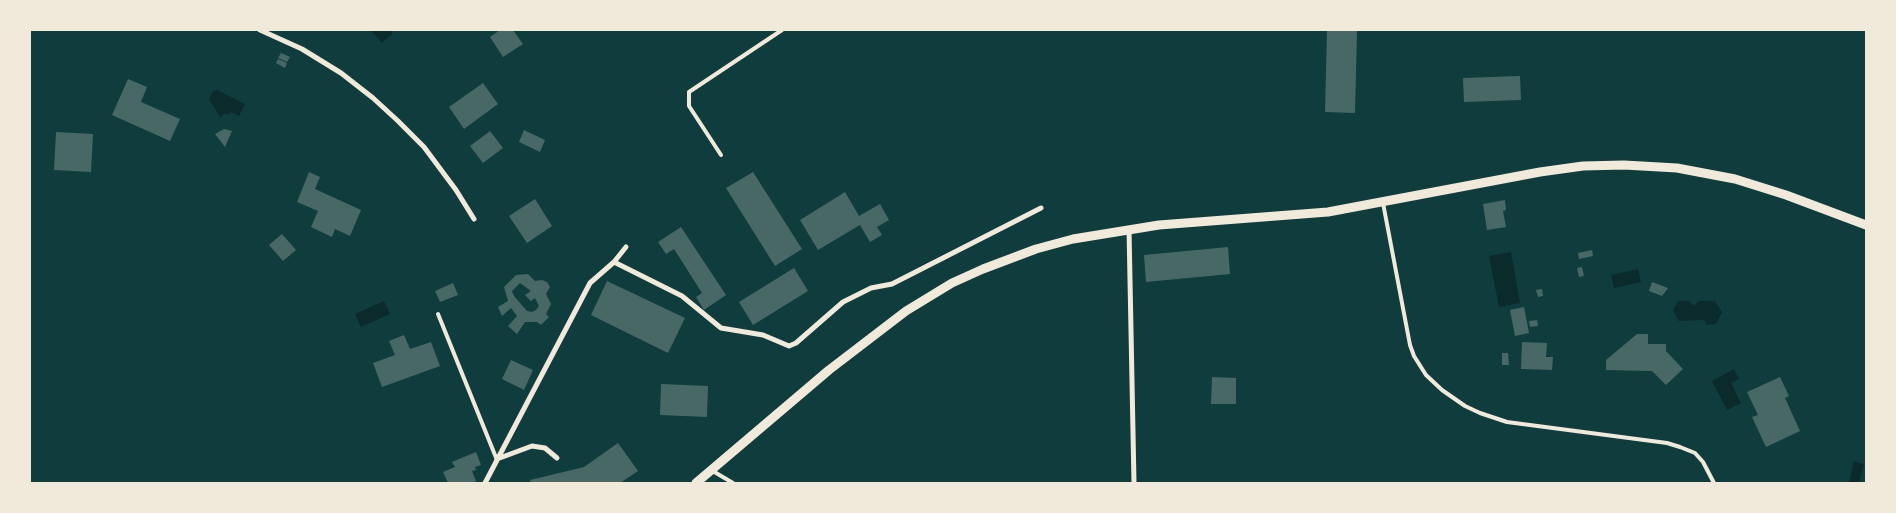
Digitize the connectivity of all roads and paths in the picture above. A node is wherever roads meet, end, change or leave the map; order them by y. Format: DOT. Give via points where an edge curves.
graph roads {
  1 [pos="260,30"];
  2 [pos="782,30"];
  3 [pos="721,155"];
  4 [pos="1383,203"];
  5 [pos="1041,208"];
  6 [pos="474,219"];
  7 [pos="1866,226"];
  8 [pos="1129,229"];
  9 [pos="626,247"];
  10 [pos="614,262"];
  11 [pos="438,314"];
  12 [pos="557,458"];
  13 [pos="497,460"];
  14 [pos="711,470"];
  15 [pos="484,483"];
  16 [pos="696,483"];
  17 [pos="733,483"];
  18 [pos="1134,483"];
  19 [pos="1714,483"];
  1 -- 6 [label="street" via="302,49 341,73 380,104 424,147"];
  2 -- 3 [label="lane" via="689,92 689,106"];
  4 -- 7 [label="street" via="1555,170 1650,165 1707,172 1744,181"];
  4 -- 8 [label="street" via="1322,213"];
  4 -- 19 [label="lane" via="1410,345 1426,375 1442,390 1465,406 1507,422 1680,447 1703,462"];
  5 -- 10 [label="street" via="892,284 871,288 843,302 789,346 763,335 720,328 682,296"];
  8 -- 14 [label="street" via="1036,249 983,269 933,294 829,370"];
  8 -- 18 [label="street"];
  9 -- 10 [label="street"];
  10 -- 13 [label="street" via="590,283"];
  11 -- 13 [label="lane"];
  12 -- 13 [label="street" via="545,448 532,446"];
  13 -- 15 [label="street"];
  14 -- 16 [label="street"];
  14 -- 17 [label="lane"];
}
